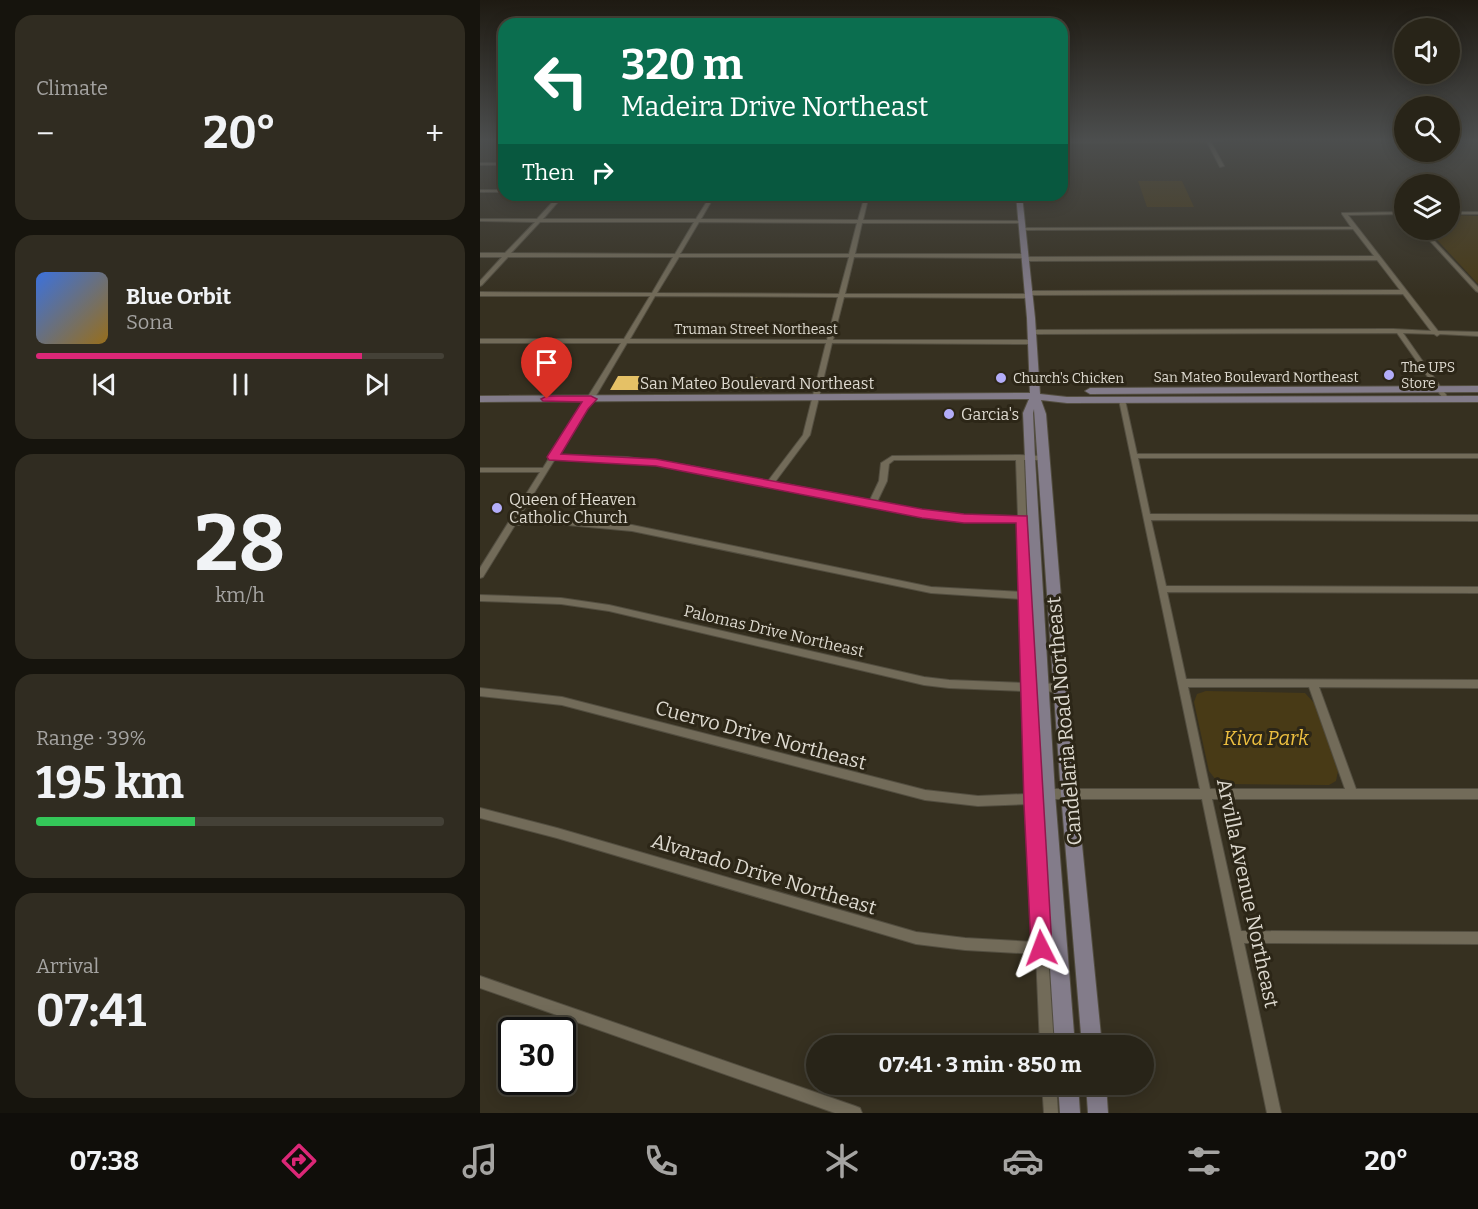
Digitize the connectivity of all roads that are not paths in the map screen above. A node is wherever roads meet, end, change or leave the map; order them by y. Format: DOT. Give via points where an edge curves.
graph roads {
  1 [pos="556,201"];
  2 [pos="710,201"];
  3 [pos="865,201"];
  4 [pos="1020,201"];
  5 [pos="1394,213"];
  6 [pos="1460,213"];
  7 [pos="1478,213"];
  8 [pos="480,220"];
  9 [pos="538,221"];
  10 [pos="697,222"];
  11 [pos="860,222"];
  12 [pos="1023,226"];
  13 [pos="1354,228"];
  14 [pos="1431,240"];
  15 [pos="480,255"];
  16 [pos="507,255"];
  17 [pos="677,255"];
  18 [pos="851,256"];
  19 [pos="1025,258"];
  20 [pos="1377,258"];
  21 [pos="480,284"];
  22 [pos="1478,290"];
  23 [pos="1405,292"];
  24 [pos="480,294"];
  25 [pos="1028,294"];
  26 [pos="654,295"];
  27 [pos="841,296"];
  28 [pos="1032,332"];
  29 [pos="1399,332"];
  30 [pos="1437,334"];
  31 [pos="1478,334"];
  32 [pos="480,341"];
  33 [pos="626,341"];
  34 [pos="830,341"];
  35 [pos="1032,342"];
  36 [pos="1439,389"];
  37 [pos="1201,390"];
  38 [pos="1478,392"];
  39 [pos="1035,396"];
  40 [pos="815,398"];
  41 [pos="480,399"];
  42 [pos="591,399"];
  43 [pos="1446,399"];
  44 [pos="1122,400"];
  45 [pos="1134,456"];
  46 [pos="1478,456"];
  47 [pos="553,457"];
  48 [pos="1031,458"];
  49 [pos="480,470"];
  50 [pos="544,470"];
  51 [pos="770,483"];
  52 [pos="873,503"];
  53 [pos="1147,517"];
  54 [pos="1475,518"];
  55 [pos="1023,519"];
  56 [pos="513,522"];
  57 [pos="1478,526"];
  58 [pos="480,575"];
  59 [pos="1163,589"];
  60 [pos="1478,590"];
  61 [pos="1026,596"];
  62 [pos="480,598"];
  63 [pos="1184,683"];
  64 [pos="1313,684"];
  65 [pos="1478,684"];
  66 [pos="1035,687"];
  67 [pos="1061,688"];
  68 [pos="480,692"];
  69 [pos="1352,793"];
  70 [pos="1069,794"];
  71 [pos="1207,794"];
  72 [pos="1478,794"];
  73 [pos="1040,797"];
  74 [pos="480,813"];
  75 [pos="1237,937"];
  76 [pos="1478,938"];
  77 [pos="1041,948"];
  78 [pos="480,982"];
  79 [pos="1046,1035"];
  80 [pos="1064,1035"];
  81 [pos="1091,1035"];
  82 [pos="1050,1095"];
  83 [pos="1069,1095"];
  84 [pos="1097,1095"];
  85 [pos="855,1113"];
  86 [pos="1051,1113"];
  87 [pos="1070,1113"];
  88 [pos="1098,1113"];
  89 [pos="1274,1113"];
  1 -- 9 [label="street"];
  2 -- 10 [label="street"];
  3 -- 11 [label="street"];
  4 -- 12 [label="main road, Candelaria Road Northeast"];
  5 -- 13 [label="street" via="1344,214"];
  6 -- 7 [label="street"];
  8 -- 9 [label="street"];
  9 -- 10 [label="street"];
  9 -- 16 [label="street"];
  10 -- 11 [label="street"];
  10 -- 17 [label="street"];
  11 -- 12 [label="street"];
  11 -- 18 [label="street"];
  12 -- 13 [label="street"];
  12 -- 19 [label="main road, Candelaria Road Northeast"];
  13 -- 20 [label="street"];
  14 -- 22 [label="street"];
  15 -- 16 [label="street"];
  16 -- 17 [label="street"];
  16 -- 21 [label="street"];
  17 -- 18 [label="street"];
  17 -- 26 [label="street"];
  18 -- 19 [label="street"];
  18 -- 27 [label="street"];
  19 -- 20 [label="street"];
  19 -- 25 [label="main road, Candelaria Road Northeast"];
  20 -- 23 [label="street"];
  23 -- 25 [label="street"];
  23 -- 30 [label="street"];
  24 -- 26 [label="street"];
  25 -- 27 [label="street"];
  25 -- 28 [label="main road, Candelaria Road Northeast"];
  26 -- 27 [label="street"];
  26 -- 33 [label="street"];
  27 -- 34 [label="street"];
  28 -- 29 [label="street"];
  28 -- 35 [label="main road, Candelaria Road Northeast"];
  29 -- 30 [label="street"];
  29 -- 36 [label="street"];
  30 -- 31 [label="street"];
  32 -- 33 [label="street, Truman Street Northeast"];
  33 -- 34 [label="street, Truman Street Northeast"];
  33 -- 42 [label="street"];
  34 -- 35 [label="street, Truman Street Northeast"];
  34 -- 40 [label="street"];
  35 -- 39 [label="main road, Candelaria Road Northeast"];
  36 -- 37 [label="main road, San Mateo Boulevard Northeast"];
  36 -- 38 [label="main road, San Mateo Boulevard Northeast"];
  36 -- 43 [label="street"];
  37 -- 39 [label="main road, San Mateo Boulevard Northeast" via="1059,392"];
  37 -- 44 [label="main road" via="1132,394"];
  38 -- 43 [label="main road, San Mateo Boulevard Northeast"];
  39 -- 40 [label="main road, San Mateo Boulevard Northeast"];
  39 -- 44 [label="main road, San Mateo Boulevard Northeast"];
  39 -- 48 [label="main road, Candelaria Road Northeast" via="1041,414"];
  40 -- 42 [label="main road, San Mateo Boulevard Northeast"];
  40 -- 51 [label="street" via="802,442"];
  41 -- 42 [label="main road, San Mateo Boulevard Northeast"];
  42 -- 47 [label="street"];
  43 -- 44 [label="main road, San Mateo Boulevard Northeast"];
  44 -- 45 [label="street, Arvilla Avenue Northeast"];
  45 -- 46 [label="street"];
  45 -- 53 [label="street, Arvilla Avenue Northeast"];
  47 -- 50 [label="street"];
  47 -- 51 [label="street" via="656,462"];
  48 -- 52 [label="street" via="892,458 885,463"];
  48 -- 55 [label="street"];
  48 -- 66 [label="main road, Candelaria Road Northeast"];
  48 -- 67 [label="main road, Candelaria Road Northeast"];
  49 -- 50 [label="street"];
  50 -- 56 [label="street"];
  51 -- 52 [label="street"];
  52 -- 55 [label="street" via="951,517"];
  53 -- 54 [label="street"];
  53 -- 59 [label="street, Arvilla Avenue Northeast"];
  54 -- 57 [label="street"];
  55 -- 61 [label="street"];
  56 -- 58 [label="street"];
  56 -- 61 [label="street" via="618,526 931,590"];
  59 -- 60 [label="street"];
  59 -- 63 [label="street, Arvilla Avenue Northeast"];
  61 -- 66 [label="street"];
  62 -- 66 [label="street, Palomas Drive Northeast" via="561,601 609,608 924,681"];
  63 -- 64 [label="street"];
  63 -- 71 [label="street, Arvilla Avenue Northeast"];
  64 -- 65 [label="street"];
  64 -- 69 [label="street"];
  66 -- 67 [label="street, Palomas Drive Northeast"];
  66 -- 73 [label="main road, Candelaria Road Northeast"];
  67 -- 70 [label="main road, Candelaria Road Northeast"];
  68 -- 73 [label="street, Cuervo Drive Northeast" via="562,701 925,795 978,801"];
  69 -- 71 [label="street, Cuervo Drive Northeast"];
  69 -- 72 [label="street, Cuervo Drive Northeast"];
  70 -- 71 [label="street, Cuervo Drive Northeast"];
  70 -- 73 [label="street, Cuervo Drive Northeast"];
  70 -- 81 [label="main road, Candelaria Road Northeast"];
  71 -- 75 [label="street, Arvilla Avenue Northeast"];
  73 -- 77 [label="street"];
  73 -- 80 [label="main road, Candelaria Road Northeast"];
  74 -- 77 [label="street, Alvarado Drive Northeast" via="894,933 940,942"];
  75 -- 76 [label="street"];
  75 -- 89 [label="street, Arvilla Avenue Northeast"];
  77 -- 79 [label="street"];
  78 -- 85 [label="street"];
  82 -- 86 [label="street"];
  83 -- 87 [label="main road"];
  84 -- 88 [label="main road"];
}
